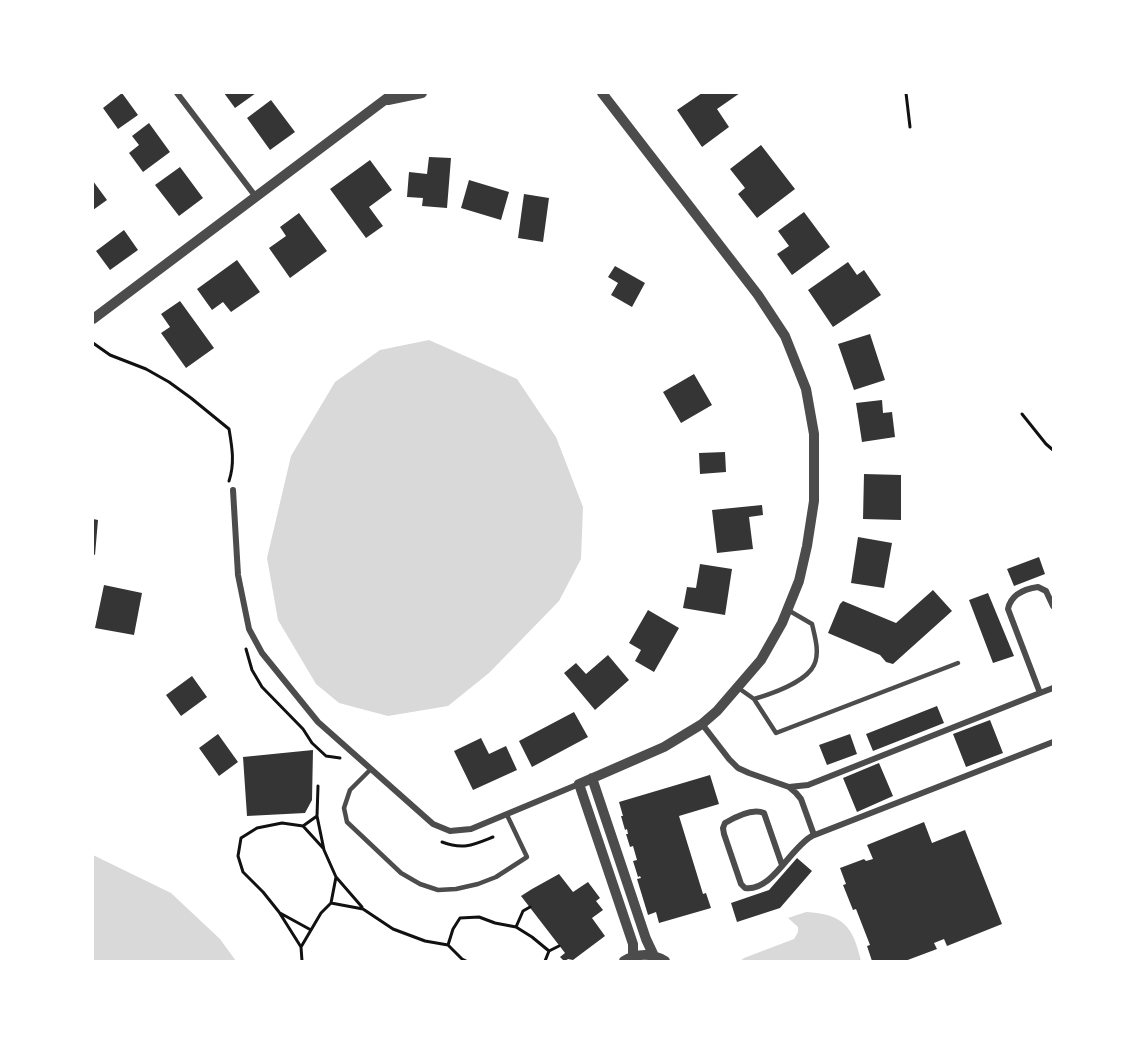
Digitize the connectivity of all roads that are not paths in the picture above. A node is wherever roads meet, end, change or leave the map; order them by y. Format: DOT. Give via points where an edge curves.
graph roads {
  1 [pos="177,93"];
  2 [pos="394,93"];
  3 [pos="422,93"];
  4 [pos="602,93"];
  5 [pos="384,100"];
  6 [pos="256,197"];
  7 [pos="94,316"];
  8 [pos="230,488"];
  9 [pos="1053,606"];
  10 [pos="788,610"];
  11 [pos="958,663"];
  12 [pos="737,687"];
  13 [pos="1053,687"];
  14 [pos="1040,693"];
  15 [pos="754,699"];
  16 [pos="702,724"];
  17 [pos="1053,742"];
  18 [pos="370,769"];
  19 [pos="592,778"];
  20 [pos="579,784"];
  21 [pos="789,787"];
  22 [pos="507,815"];
  23 [pos="814,835"];
  24 [pos="782,865"];
  25 [pos="654,956"];
  26 [pos="628,959"];
  27 [pos="665,961"];
  1 -- 6 [label="street"];
  2 -- 5 [label="street"];
  3 -- 5 [label="street"];
  4 -- 10 [label="street" via="758,295 785,336 806,389 814,434 814,501 799,581"];
  5 -- 6 [label="street"];
  6 -- 7 [label="street"];
  8 -- 18 [label="street" via="238,575 249,629 262,653 318,722"];
  9 -- 14 [label="street" via="1048,593 1038,587 1015,595 1008,606"];
  10 -- 12 [label="street" via="761,660"];
  10 -- 15 [label="lane" via="812,624 817,645 815,664 808,674 777,692"];
  11 -- 15 [label="lane" via="776,733"];
  12 -- 15 [label="lane"];
  12 -- 16 [label="street"];
  13 -- 14 [label="street"];
  14 -- 21 [label="street" via="808,785"];
  16 -- 19 [label="street" via="664,747"];
  16 -- 21 [label="street" via="738,768"];
  17 -- 23 [label="street"];
  18 -- 22 [label="street" via="433,824 450,831 471,829"];
  18 -- 22 [label="lane" via="350,790 344,808 347,822 401,873 420,884 438,890 478,884 527,857"];
  19 -- 20 [label="street"];
  19 -- 25 [label="street"];
  20 -- 22 [label="street"];
  20 -- 26 [label="street" via="633,944"];
  21 -- 23 [label="street" via="800,797"];
  23 -- 24 [label="street"];
  24 -- 24 [label="street" via="762,885 742,887 724,834 725,823 755,811 765,814"];
  25 -- 26 [label="street"];
  25 -- 27 [label="street"];
}
